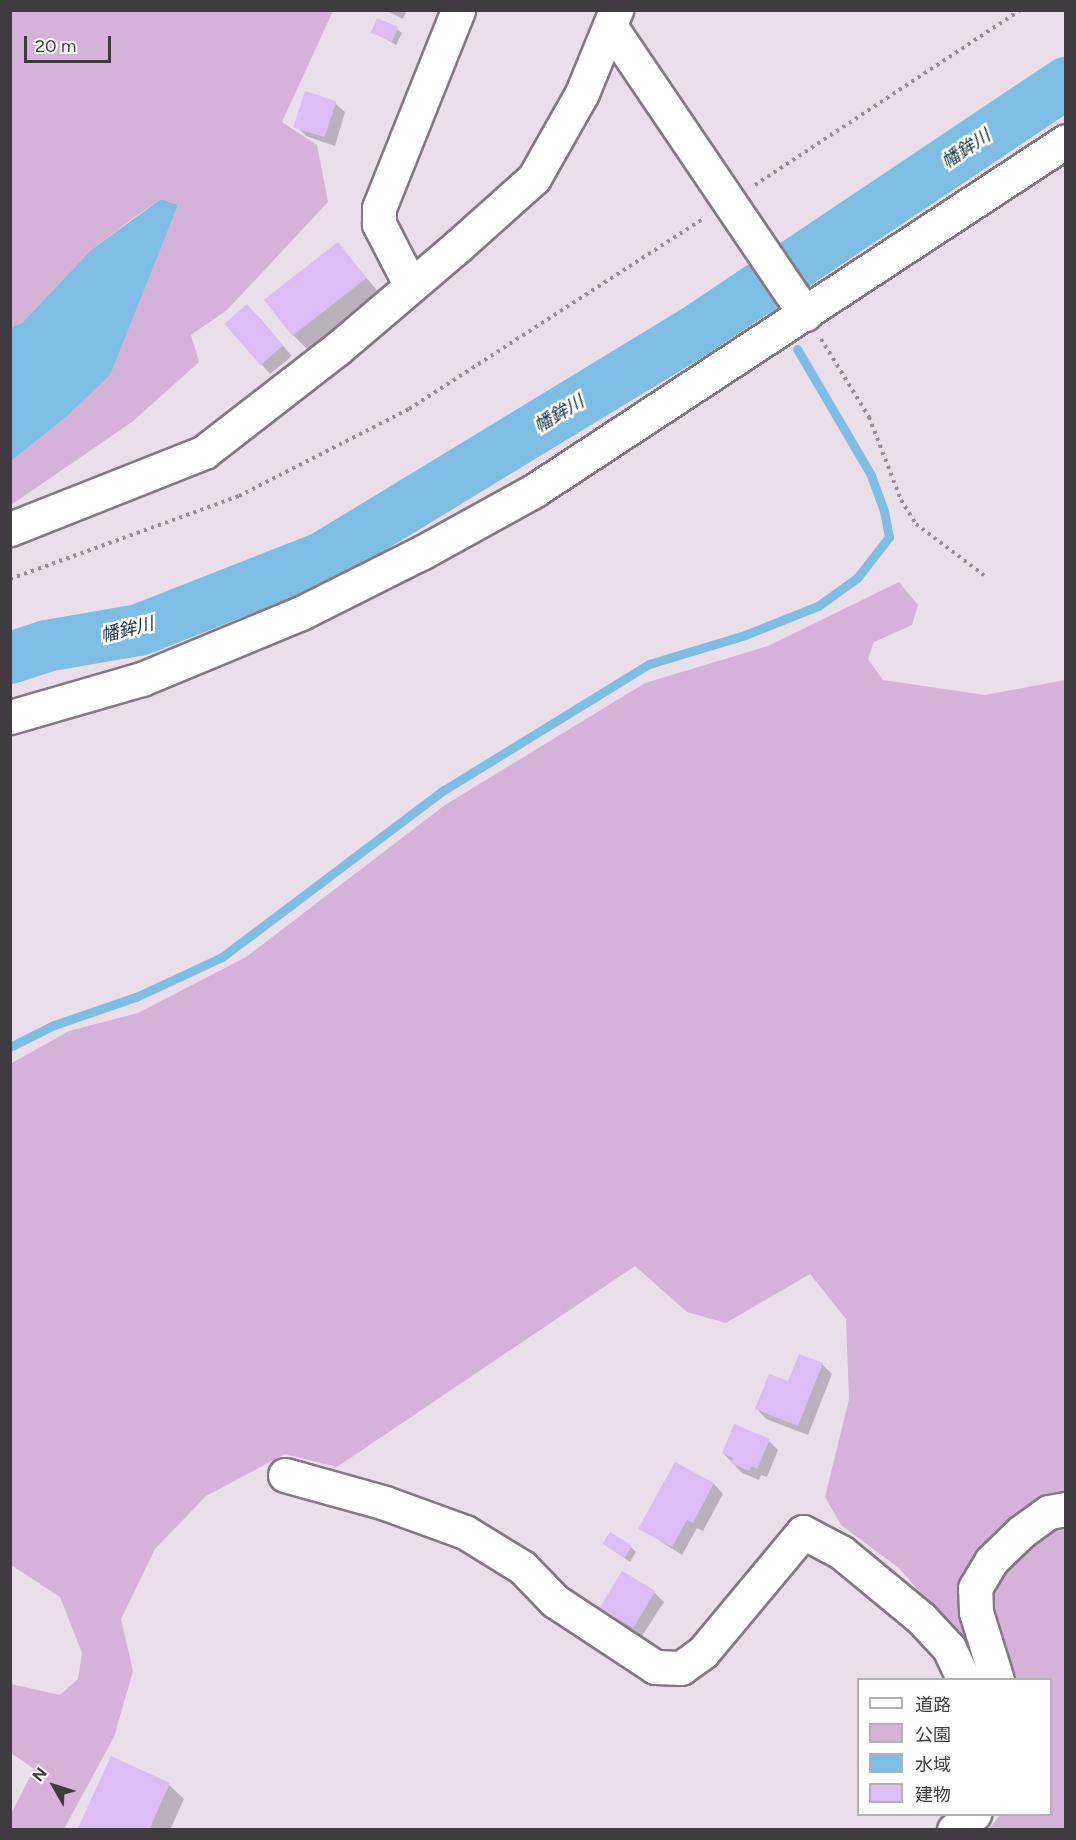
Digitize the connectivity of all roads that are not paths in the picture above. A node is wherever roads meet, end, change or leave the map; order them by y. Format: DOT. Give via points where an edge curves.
graph roads {
  1 [pos="458,10"];
  2 [pos="613,18"];
  3 [pos="1065,141"];
  4 [pos="410,284"];
  5 [pos="800,307"];
  6 [pos="10,529"];
  7 [pos="10,717"];
  8 [pos="285,1475"];
  9 [pos="1065,1509"];
  10 [pos="963,1678"];
  11 [pos="996,1678"];
  12 [pos="973,1816"];
  13 [pos="954,1830"];
  1 -- 4 [label="street" via="379,208 380,224"];
  2 -- 4 [label="street" via="582,93 534,178"];
  2 -- 5 [label="street"];
  3 -- 5 [label="street"];
  4 -- 6 [label="street" via="337,349 204,452"];
  5 -- 7 [label="street" via="535,490 421,553 301,614 142,679"];
  8 -- 10 [label="street" via="385,1503 465,1532 522,1567 555,1601 655,1667 681,1668 703,1652 803,1532 841,1552 921,1618 949,1648"];
  9 -- 11 [label="street" via="1049,1512 1021,1532 990,1561 975,1588 976,1612"];
  12 -- 13 [label="street"];
}
